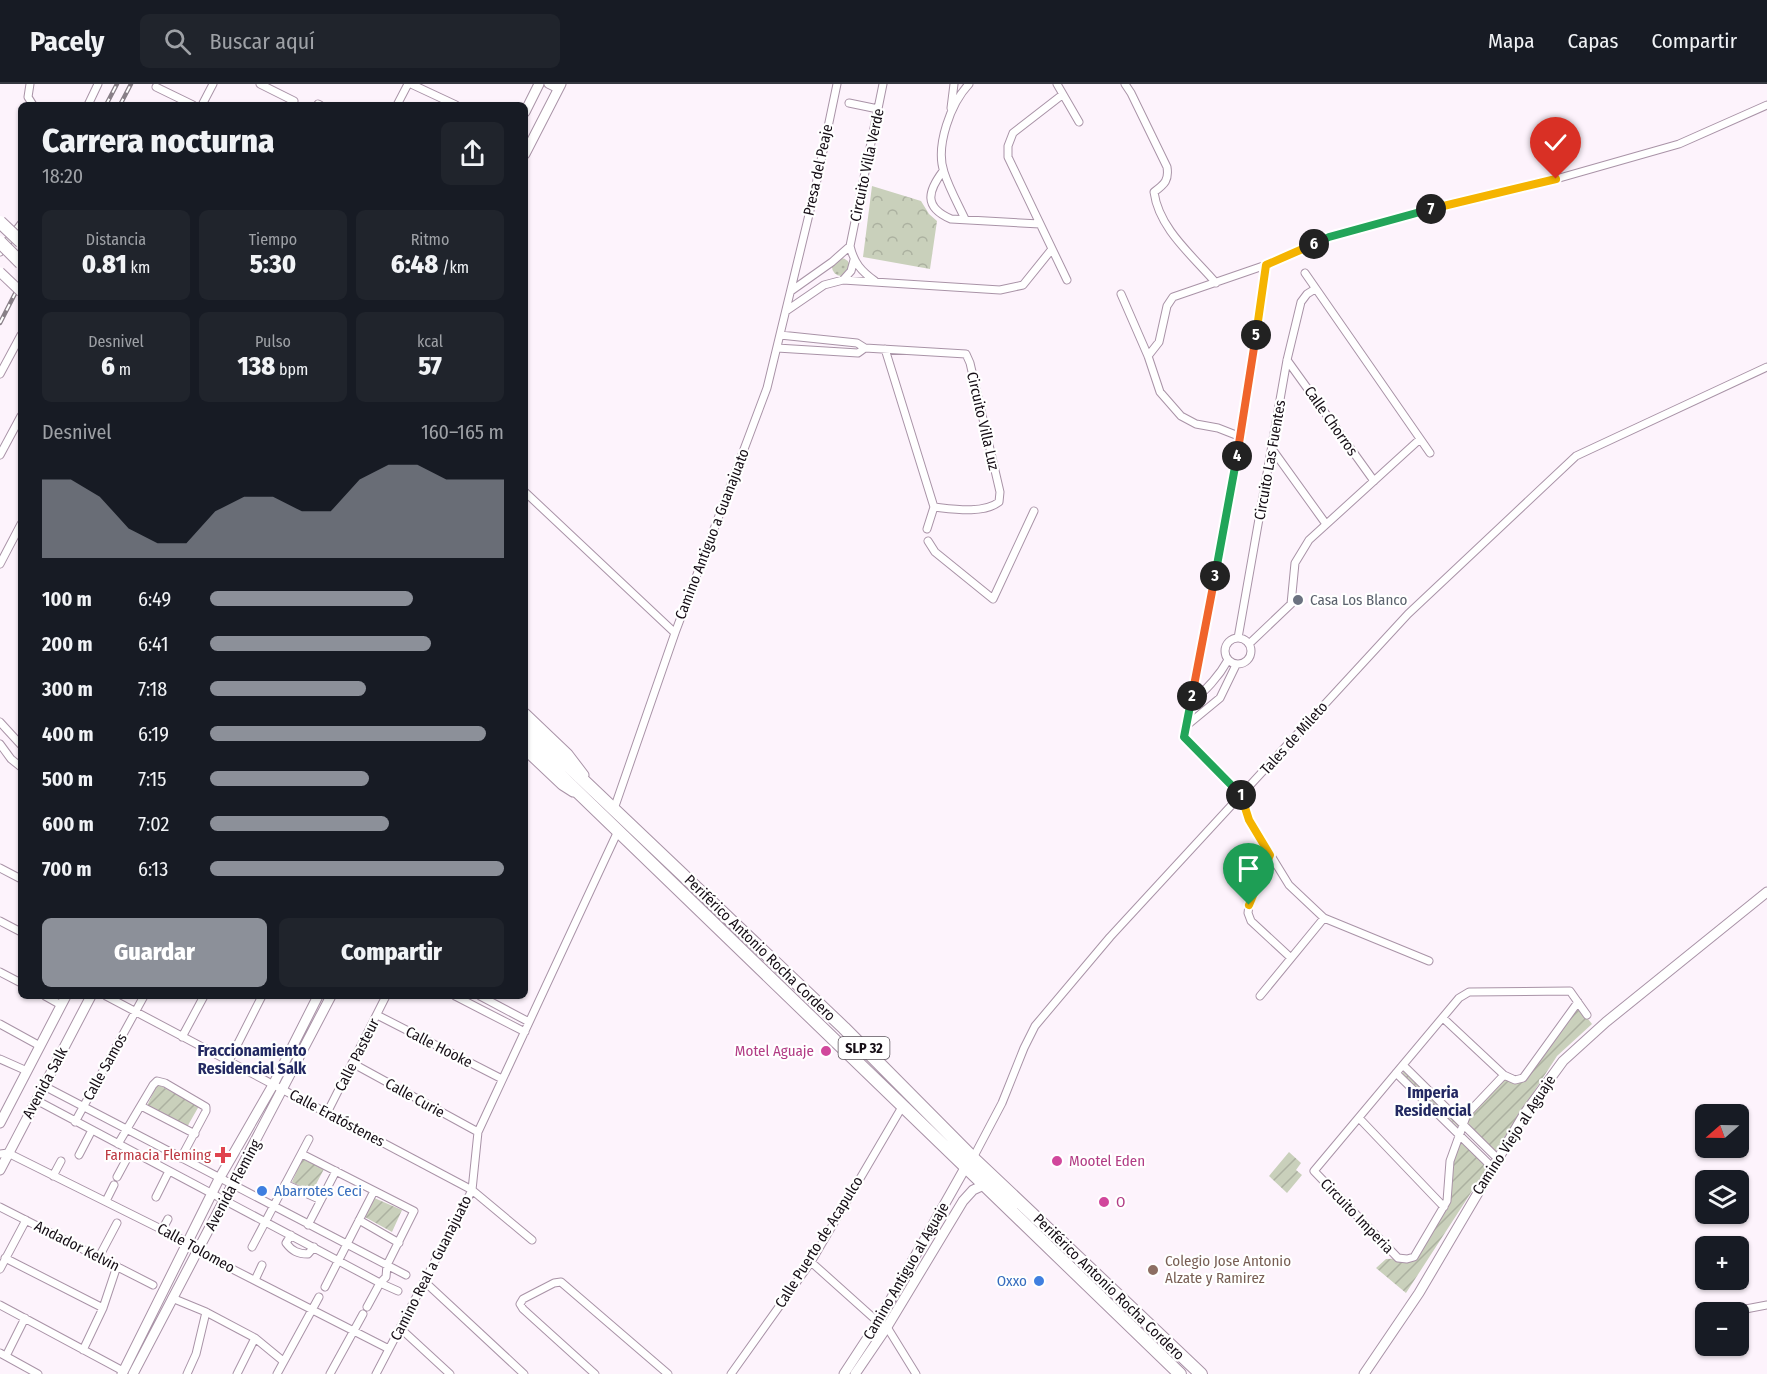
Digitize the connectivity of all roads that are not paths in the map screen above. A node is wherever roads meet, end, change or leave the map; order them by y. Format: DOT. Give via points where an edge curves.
graph roads {
  1 [pos="30,84"];
  2 [pos="98,84"];
  3 [pos="213,84"];
  4 [pos="260,84"];
  5 [pos="410,84"];
  6 [pos="539,84"];
  7 [pos="548,84"];
  8 [pos="837,84"];
  9 [pos="883,84"];
  10 [pos="954,84"];
  11 [pos="969,84"];
  12 [pos="1057,84"];
  13 [pos="1125,84"];
  14 [pos="156,87"];
  15 [pos="560,87"];
  16 [pos="1062,95"];
  17 [pos="294,101"];
  18 [pos="31,102"];
  19 [pos="89,102"];
  20 [pos="187,102"];
  21 [pos="204,102"];
  22 [pos="399,102"];
  23 [pos="449,102"];
  24 [pos="849,103"];
  25 [pos="1767,105"];
  26 [pos="528,106"];
  27 [pos="878,109"];
  28 [pos="951,110"];
  29 [pos="1079,122"];
  30 [pos="528,148"];
  31 [pos="943,171"];
  32 [pos="965,219"];
  33 [pos="0,222"];
  34 [pos="1040,224"];
  35 [pos="18,228"];
  36 [pos="18,239"];
  37 [pos="0,242"];
  38 [pos="849,246"];
  39 [pos="1052,249"];
  40 [pos="0,252"];
  41 [pos="799,257"];
  42 [pos="18,260"];
  43 [pos="854,260"];
  44 [pos="1266,265"];
  45 [pos="0,272"];
  46 [pos="1305,273"];
  47 [pos="843,280"];
  48 [pos="1067,280"];
  49 [pos="803,282"];
  50 [pos="876,282"];
  51 [pos="1216,283"];
  52 [pos="18,289"];
  53 [pos="1315,289"];
  54 [pos="791,291"];
  55 [pos="811,293"];
  56 [pos="1121,294"];
  57 [pos="786,311"];
  58 [pos="780,335"];
  59 [pos="18,341"];
  60 [pos="777,348"];
  61 [pos="865,348"];
  62 [pos="885,349"];
  63 [pos="1148,356"];
  64 [pos="1287,360"];
  65 [pos="1767,367"];
  66 [pos="0,374"];
  67 [pos="18,422"];
  68 [pos="1241,437"];
  69 [pos="1420,439"];
  70 [pos="1272,449"];
  71 [pos="1430,453"];
  72 [pos="0,455"];
  73 [pos="1374,482"];
  74 [pos="528,495"];
  75 [pos="934,507"];
  76 [pos="1034,511"];
  77 [pos="1326,524"];
  78 [pos="927,529"];
  79 [pos="18,530"];
  80 [pos="928,541"];
  81 [pos="0,564"];
  82 [pos="675,633"];
  83 [pos="1238,638"];
  84 [pos="1249,644"];
  85 [pos="1228,660"];
  86 [pos="1236,665"];
  87 [pos="1209,689"];
  88 [pos="1220,698"];
  89 [pos="1190,704"];
  90 [pos="528,716"];
  91 [pos="0,722"];
  92 [pos="1186,726"];
  93 [pos="528,728"];
  94 [pos="18,743"];
  95 [pos="0,744"];
  96 [pos="528,744"];
  97 [pos="528,753"];
  98 [pos="18,764"];
  99 [pos="600,795"];
  100 [pos="1242,795"];
  101 [pos="589,802"];
  102 [pos="614,809"];
  103 [pos="618,831"];
  104 [pos="1270,855"];
  105 [pos="0,868"];
  106 [pos="18,877"];
  107 [pos="1767,892"];
  108 [pos="1323,918"];
  109 [pos="0,921"];
  110 [pos="18,930"];
  111 [pos="1291,958"];
  112 [pos="1429,961"];
  113 [pos="0,972"];
  114 [pos="18,981"];
  115 [pos="1260,996"];
  116 [pos="89,999"];
  117 [pos="111,999"];
  118 [pos="142,999"];
  119 [pos="202,999"];
  120 [pos="260,999"];
  121 [pos="316,999"];
  122 [pos="329,999"];
  123 [pos="385,999"];
  124 [pos="461,999"];
  125 [pos="486,999"];
  126 [pos="64,1000"];
  127 [pos="1578,1002"];
  128 [pos="135,1012"];
  129 [pos="377,1015"];
  130 [pos="1587,1015"];
  131 [pos="1443,1018"];
  132 [pos="529,1022"];
  133 [pos="0,1024"];
  134 [pos="525,1032"];
  135 [pos="182,1037"];
  136 [pos="40,1046"];
  137 [pos="0,1059"];
  138 [pos="229,1061"];
  139 [pos="352,1064"];
  140 [pos="1403,1065"];
  141 [pos="27,1071"];
  142 [pos="1396,1073"];
  143 [pos="1504,1075"];
  144 [pos="502,1079"];
  145 [pos="273,1085"];
  146 [pos="44,1086"];
  147 [pos="283,1090"];
  148 [pos="36,1100"];
  149 [pos="141,1106"];
  150 [pos="83,1107"];
  151 [pos="902,1107"];
  152 [pos="327,1113"];
  153 [pos="1359,1118"];
  154 [pos="75,1122"];
  155 [pos="0,1123"];
  156 [pos="1463,1124"];
  157 [pos="92,1130"];
  158 [pos="127,1130"];
  159 [pos="478,1132"];
  160 [pos="195,1134"];
  161 [pos="1460,1136"];
  162 [pos="309,1139"];
  163 [pos="118,1144"];
  164 [pos="130,1150"];
  165 [pos="4,1154"];
  166 [pos="302,1154"];
  167 [pos="79,1155"];
  168 [pos="182,1158"];
  169 [pos="61,1161"];
  170 [pos="1495,1162"];
  171 [pos="969,1163"];
  172 [pos="0,1170"];
  173 [pos="169,1171"];
  174 [pos="336,1172"];
  175 [pos="53,1176"];
  176 [pos="117,1177"];
  177 [pos="219,1179"];
  178 [pos="285,1184"];
  179 [pos="114,1185"];
  180 [pos="984,1185"];
  181 [pos="232,1186"];
  182 [pos="472,1190"];
  183 [pos="374,1191"];
  184 [pos="212,1193"];
  185 [pos="156,1197"];
  186 [pos="321,1200"];
  187 [pos="106,1201"];
  188 [pos="225,1201"];
  189 [pos="0,1207"];
  190 [pos="272,1207"];
  191 [pos="1444,1207"];
  192 [pos="168,1219"];
  193 [pos="26,1220"];
  194 [pos="359,1220"];
  195 [pos="265,1221"];
  196 [pos="117,1223"];
  197 [pos="308,1225"];
  198 [pos="162,1230"];
  199 [pos="291,1235"];
  200 [pos="532,1240"];
  201 [pos="187,1242"];
  202 [pos="399,1243"];
  203 [pos="346,1244"];
  204 [pos="252,1247"];
  205 [pos="314,1247"];
  206 [pos="197,1251"];
  207 [pos="99,1257"];
  208 [pos="5,1258"];
  209 [pos="338,1259"];
  210 [pos="811,1262"];
  211 [pos="262,1265"];
  212 [pos="387,1265"];
  213 [pos="117,1266"];
  214 [pos="0,1269"];
  215 [pos="406,1275"];
  216 [pos="255,1280"];
  217 [pos="425,1282"];
  218 [pos="380,1283"];
  219 [pos="153,1285"];
  220 [pos="325,1287"];
  221 [pos="399,1291"];
  222 [pos="318,1297"];
  223 [pos="172,1298"];
  224 [pos="0,1305"];
  225 [pos="1767,1305"];
  226 [pos="103,1308"];
  227 [pos="1749,1308"];
  228 [pos="312,1310"];
  229 [pos="206,1312"];
  230 [pos="25,1318"];
  231 [pos="883,1325"];
  232 [pos="400,1328"];
  233 [pos="353,1332"];
  234 [pos="255,1338"];
  235 [pos="389,1349"];
  236 [pos="83,1350"];
  237 [pos="3,1355"];
  238 [pos="283,1361"];
  239 [pos="126,1373"];
  240 [pos="188,1373"];
  241 [pos="522,1373"];
  242 [pos="38,1374"];
  243 [pos="237,1374"];
  244 [pos="277,1374"];
  245 [pos="330,1374"];
  246 [pos="376,1374"];
  247 [pos="450,1374"];
  248 [pos="595,1374"];
  249 [pos="668,1374"];
  250 [pos="731,1374"];
  251 [pos="844,1374"];
  252 [pos="855,1374"];
  253 [pos="916,1374"];
  254 [pos="1179,1374"];
  255 [pos="1200,1374"];
  256 [pos="1364,1374"];
  1 -- 18 [label="street"];
  2 -- 19 [label="street"];
  3 -- 21 [label="street"];
  4 -- 17 [label="street"];
  5 -- 22 [label="street"];
  5 -- 23 [label="street"];
  6 -- 26 [label="street"];
  7 -- 15 [label="street"];
  8 -- 41 [label="street, Presa del Peaje"];
  9 -- 27 [label="street, Circuito Villa Verde"];
  10 -- 28 [label="street"];
  11 -- 28 [label="street"];
  12 -- 16 [label="street"];
  13 -- 51 [label="street" via="1167,167 1164,184 1154,192 1156,206 1167,227"];
  14 -- 20 [label="street"];
  15 -- 30 [label="street"];
  16 -- 29 [label="street"];
  16 -- 34 [label="street" via="1013,133 1008,147 1008,157"];
  24 -- 27 [label="street"];
  25 -- 44 [label="street" via="1679,144 1329,237"];
  27 -- 38 [label="street, Circuito Villa Verde"];
  28 -- 31 [label="street" via="940,154"];
  31 -- 32 [label="street"];
  31 -- 32 [label="street" via="930,194 932,205 939,214"];
  32 -- 34 [label="street"];
  33 -- 36 [label="highway, bridge"];
  34 -- 39 [label="street"];
  35 -- 40 [label="street"];
  37 -- 42 [label="highway, bridge"];
  38 -- 43 [label="street"];
  38 -- 49 [label="street"];
  39 -- 48 [label="street"];
  39 -- 50 [label="street" via="1023,285 1000,290"];
  41 -- 54 [label="street, Camino Antiguo a Guanajuato"];
  43 -- 47 [label="street" via="851,272"];
  43 -- 50 [label="street"];
  44 -- 51 [label="street"];
  44 -- 68 [label="street"];
  45 -- 52 [label="street, bridge"];
  46 -- 53 [label="street"];
  47 -- 50 [label="street"];
  47 -- 55 [label="street"];
  49 -- 54 [label="street"];
  49 -- 55 [label="street"];
  51 -- 63 [label="street" via="1173,297 1167,306 1160,342"];
  53 -- 64 [label="street, Circuito Las Fuentes" via="1301,302"];
  53 -- 69 [label="street"];
  54 -- 57 [label="street, Camino Antiguo a Guanajuato"];
  55 -- 57 [label="street"];
  56 -- 63 [label="street"];
  57 -- 58 [label="street, Camino Antiguo a Guanajuato"];
  58 -- 60 [label="street, Camino Antiguo a Guanajuato"];
  58 -- 61 [label="street, Circuito Villa Luz" via="857,343"];
  59 -- 66 [label="street"];
  60 -- 61 [label="street, Circuito Villa Luz" via="858,353"];
  60 -- 82 [label="street, Camino Antiguo a Guanajuato" via="768,388"];
  61 -- 62 [label="street, Circuito Villa Luz"];
  62 -- 75 [label="street"];
  62 -- 75 [label="street, Circuito Villa Luz" via="966,354 970,363 1000,492 999,502 992,507"];
  63 -- 68 [label="street" via="1160,392 1181,416"];
  64 -- 70 [label="street, Circuito Las Fuentes"];
  64 -- 73 [label="street, Calle Chorros"];
  65 -- 100 [label="street, Tales de Mileto" via="1576,456 1408,614"];
  67 -- 72 [label="street"];
  68 -- 89 [label="street"];
  69 -- 71 [label="street"];
  69 -- 73 [label="street"];
  70 -- 77 [label="street"];
  70 -- 83 [label="street, Circuito Las Fuentes"];
  73 -- 77 [label="street"];
  74 -- 82 [label="street"];
  75 -- 78 [label="street"];
  76 -- 80 [label="street" via="993,599 935,552"];
  77 -- 84 [label="street" via="1309,540 1295,563 1291,604"];
  79 -- 81 [label="street"];
  82 -- 102 [label="street, Camino Antiguo a Guanajuato"];
  83 -- 84 [label="street"];
  83 -- 85 [label="street" via="1227,644"];
  84 -- 86 [label="street" via="1250,657"];
  85 -- 86 [label="street"];
  85 -- 87 [label="street"];
  86 -- 88 [label="street"];
  87 -- 88 [label="street"];
  87 -- 89 [label="street"];
  88 -- 92 [label="street"];
  89 -- 92 [label="street"];
  90 -- 99 [label="street" via="567,754"];
  91 -- 94 [label="street"];
  92 -- 100 [label="street" via="1184,737"];
  93 -- 99 [label="highway, Periférico Antonio Rocha Cordero / SLP 32"];
  95 -- 98 [label="street"];
  96 -- 101 [label="highway, Periférico Antonio Rocha Cordero / SLP 32"];
  97 -- 101 [label="street" via="562,786"];
  99 -- 102 [label="highway, Periférico Antonio Rocha Cordero / SLP 32"];
  100 -- 104 [label="street" via="1249,820"];
  100 -- 171 [label="street, Tales de Mileto" via="1110,937 1035,1026 1002,1103"];
  101 -- 103 [label="highway, Periférico Antonio Rocha Cordero / SLP 32"];
  102 -- 171 [label="highway, Periférico Antonio Rocha Cordero / SLP 32" via="844,1028"];
  103 -- 132 [label="street, Camino Real a Guanajuato"];
  103 -- 151 [label="highway, Periférico Antonio Rocha Cordero / SLP 32"];
  104 -- 108 [label="street" via="1288,885"];
  104 -- 111 [label="street" via="1248,913 1251,921"];
  105 -- 106 [label="street"];
  107 -- 170 [label="street, Camino Viejo al Aguaje" via="1563,1061"];
  108 -- 111 [label="street"];
  108 -- 112 [label="street"];
  109 -- 110 [label="street"];
  111 -- 115 [label="street"];
  113 -- 114 [label="street"];
  116 -- 146 [label="street, Avenida Salk"];
  117 -- 128 [label="street, Calle Eratóstenes"];
  118 -- 128 [label="street, Calle Samos"];
  119 -- 135 [label="street"];
  120 -- 138 [label="street"];
  121 -- 145 [label="street, Avenida Fleming"];
  122 -- 147 [label="street, Avenida Fleming"];
  123 -- 129 [label="street, Calle Pasteur"];
  124 -- 134 [label="street"];
  125 -- 132 [label="street"];
  126 -- 136 [label="street, Avenida Salk"];
  127 -- 130 [label="street"];
  127 -- 131 [label="street, Circuito Imperia" via="1570,992 1469,992"];
  127 -- 143 [label="street" via="1523,1078 1515,1080"];
  128 -- 135 [label="street, Calle Eratóstenes"];
  128 -- 150 [label="street, Calle Samos"];
  129 -- 139 [label="street, Calle Pasteur"];
  129 -- 144 [label="street, Calle Hooke"];
  131 -- 140 [label="street, Circuito Imperia"];
  131 -- 143 [label="street"];
  132 -- 134 [label="street, Camino Real a Guanajuato"];
  133 -- 136 [label="street"];
  134 -- 144 [label="street, Camino Real a Guanajuato"];
  135 -- 138 [label="street, Calle Eratóstenes"];
  136 -- 141 [label="street, Avenida Salk"];
  137 -- 141 [label="street"];
  138 -- 145 [label="street, Calle Eratóstenes"];
  139 -- 152 [label="street, Calle Pasteur"];
  139 -- 159 [label="street, Calle Curie"];
  140 -- 142 [label="street, Circuito Imperia"];
  140 -- 156 [label="street"];
  141 -- 155 [label="street, Avenida Salk"];
  142 -- 153 [label="street, Circuito Imperia"];
  142 -- 161 [label="street"];
  143 -- 156 [label="street, Circuito Imperia" via="1467,1114"];
  144 -- 159 [label="street, Camino Real a Guanajuato"];
  145 -- 147 [label="street, Calle Eratóstenes"];
  145 -- 177 [label="street, Avenida Fleming"];
  146 -- 148 [label="street, Avenida Salk"];
  146 -- 150 [label="street"];
  147 -- 152 [label="street, Calle Eratóstenes"];
  147 -- 181 [label="street, Avenida Fleming"];
  148 -- 154 [label="street"];
  148 -- 165 [label="street, Avenida Salk"];
  149 -- 158 [label="street"];
  149 -- 160 [label="street"];
  149 -- 160 [label="street" via="157,1081 165,1083 206,1107"];
  150 -- 154 [label="street, Calle Samos"];
  150 -- 158 [label="street"];
  151 -- 171 [label="highway, Periférico Antonio Rocha Cordero / SLP 32"];
  151 -- 210 [label="street, Calle Puerto de Acapulco"];
  152 -- 182 [label="street, Calle Eratóstenes"];
  153 -- 191 [label="street"];
  153 -- 191 [label="street, Circuito Imperia" via="1314,1171 1398,1257 1414,1257"];
  154 -- 157 [label="street"];
  156 -- 161 [label="street, Circuito Imperia"];
  156 -- 170 [label="street" via="1489,1150"];
  157 -- 163 [label="street"];
  157 -- 167 [label="street"];
  158 -- 163 [label="street"];
  158 -- 168 [label="street"];
  159 -- 182 [label="street, Camino Real a Guanajuato"];
  160 -- 168 [label="street"];
  161 -- 170 [label="street" via="1483,1158"];
  161 -- 191 [label="street, Circuito Imperia" via="1450,1161"];
  162 -- 166 [label="street"];
  163 -- 164 [label="street"];
  164 -- 173 [label="street"];
  164 -- 176 [label="street"];
  165 -- 172 [label="street, Avenida Salk"];
  165 -- 175 [label="street, Calle Tolomeo"];
  166 -- 174 [label="street"];
  166 -- 178 [label="street"];
  168 -- 177 [label="street"];
  169 -- 175 [label="street"];
  170 -- 256 [label="street, Camino Viejo al Aguaje" via="1419,1293"];
  171 -- 180 [label="highway, Periférico Antonio Rocha Cordero / SLP 32"];
  171 -- 231 [label="street, Camino Antiguo al Aguaje"];
  171 -- 255 [label="highway, Periférico Antonio Rocha Cordero / SLP 32"];
  173 -- 184 [label="street"];
  173 -- 185 [label="street"];
  174 -- 183 [label="street"];
  174 -- 186 [label="street"];
  175 -- 187 [label="street, Calle Tolomeo"];
  177 -- 181 [label="street"];
  177 -- 184 [label="street, Avenida Fleming"];
  178 -- 186 [label="street"];
  178 -- 190 [label="street"];
  179 -- 187 [label="street"];
  180 -- 231 [label="street, Camino Antiguo al Aguaje" via="963,1201"];
  180 -- 254 [label="highway, Periférico Antonio Rocha Cordero / SLP 32"];
  181 -- 188 [label="street, Avenida Fleming"];
  181 -- 190 [label="street"];
  182 -- 200 [label="street, Calle Eratóstenes"];
  182 -- 217 [label="street, Camino Real a Guanajuato"];
  183 -- 194 [label="street"];
  183 -- 202 [label="street" via="414,1211"];
  184 -- 188 [label="street"];
  184 -- 201 [label="street, Avenida Fleming"];
  186 -- 197 [label="street"];
  187 -- 198 [label="street, Calle Tolomeo"];
  188 -- 195 [label="street"];
  188 -- 206 [label="street, Avenida Fleming"];
  189 -- 193 [label="street, Andador Kelvin"];
  190 -- 195 [label="street"];
  190 -- 197 [label="street"];
  192 -- 198 [label="street"];
  193 -- 207 [label="street, Andador Kelvin"];
  193 -- 208 [label="street"];
  194 -- 202 [label="street"];
  194 -- 203 [label="street"];
  195 -- 199 [label="street"];
  195 -- 204 [label="street"];
  196 -- 207 [label="street"];
  197 -- 203 [label="street"];
  198 -- 201 [label="street, Calle Tolomeo"];
  199 -- 205 [label="street"];
  199 -- 205 [label="street" via="286,1243 291,1250 308,1254"];
  201 -- 206 [label="street, Calle Tolomeo"];
  201 -- 239 [label="street, Avenida Fleming"];
  202 -- 212 [label="street"];
  203 -- 209 [label="street"];
  203 -- 212 [label="street"];
  205 -- 209 [label="street"];
  206 -- 216 [label="street, Calle Tolomeo"];
  206 -- 223 [label="street, Avenida Fleming"];
  207 -- 213 [label="street, Andador Kelvin"];
  208 -- 214 [label="street"];
  208 -- 226 [label="street"];
  209 -- 218 [label="street"];
  209 -- 220 [label="street"];
  210 -- 231 [label="street"];
  210 -- 250 [label="street, Calle Puerto de Acapulco"];
  211 -- 216 [label="street"];
  212 -- 215 [label="street"];
  212 -- 218 [label="street" via="386,1277"];
  213 -- 219 [label="street, Andador Kelvin"];
  213 -- 226 [label="street"];
  216 -- 228 [label="street, Calle Tolomeo"];
  217 -- 232 [label="street, Camino Real a Guanajuato"];
  217 -- 241 [label="street"];
  218 -- 221 [label="street"];
  218 -- 233 [label="street"];
  222 -- 228 [label="street"];
  223 -- 229 [label="street"];
  223 -- 239 [label="street, Avenida Fleming"];
  224 -- 230 [label="street"];
  225 -- 227 [label="street"];
  226 -- 236 [label="street"];
  228 -- 233 [label="street, Calle Tolomeo"];
  228 -- 238 [label="street"];
  229 -- 234 [label="street"];
  229 -- 240 [label="street"];
  230 -- 236 [label="street"];
  230 -- 237 [label="street"];
  231 -- 251 [label="street, Camino Antiguo al Aguaje"];
  231 -- 252 [label="street, Camino Antiguo al Aguaje"];
  231 -- 253 [label="street"];
  232 -- 235 [label="street, Camino Real a Guanajuato"];
  232 -- 247 [label="street"];
  233 -- 235 [label="street, Calle Tolomeo"];
  233 -- 245 [label="street"];
  234 -- 238 [label="street"];
  234 -- 243 [label="street"];
  235 -- 246 [label="street, Camino Real a Guanajuato"];
  236 -- 239 [label="street"];
  237 -- 242 [label="street"];
  238 -- 244 [label="street"];
  248 -- 249 [label="street" via="523,1309 523,1299 561,1282"];
}
